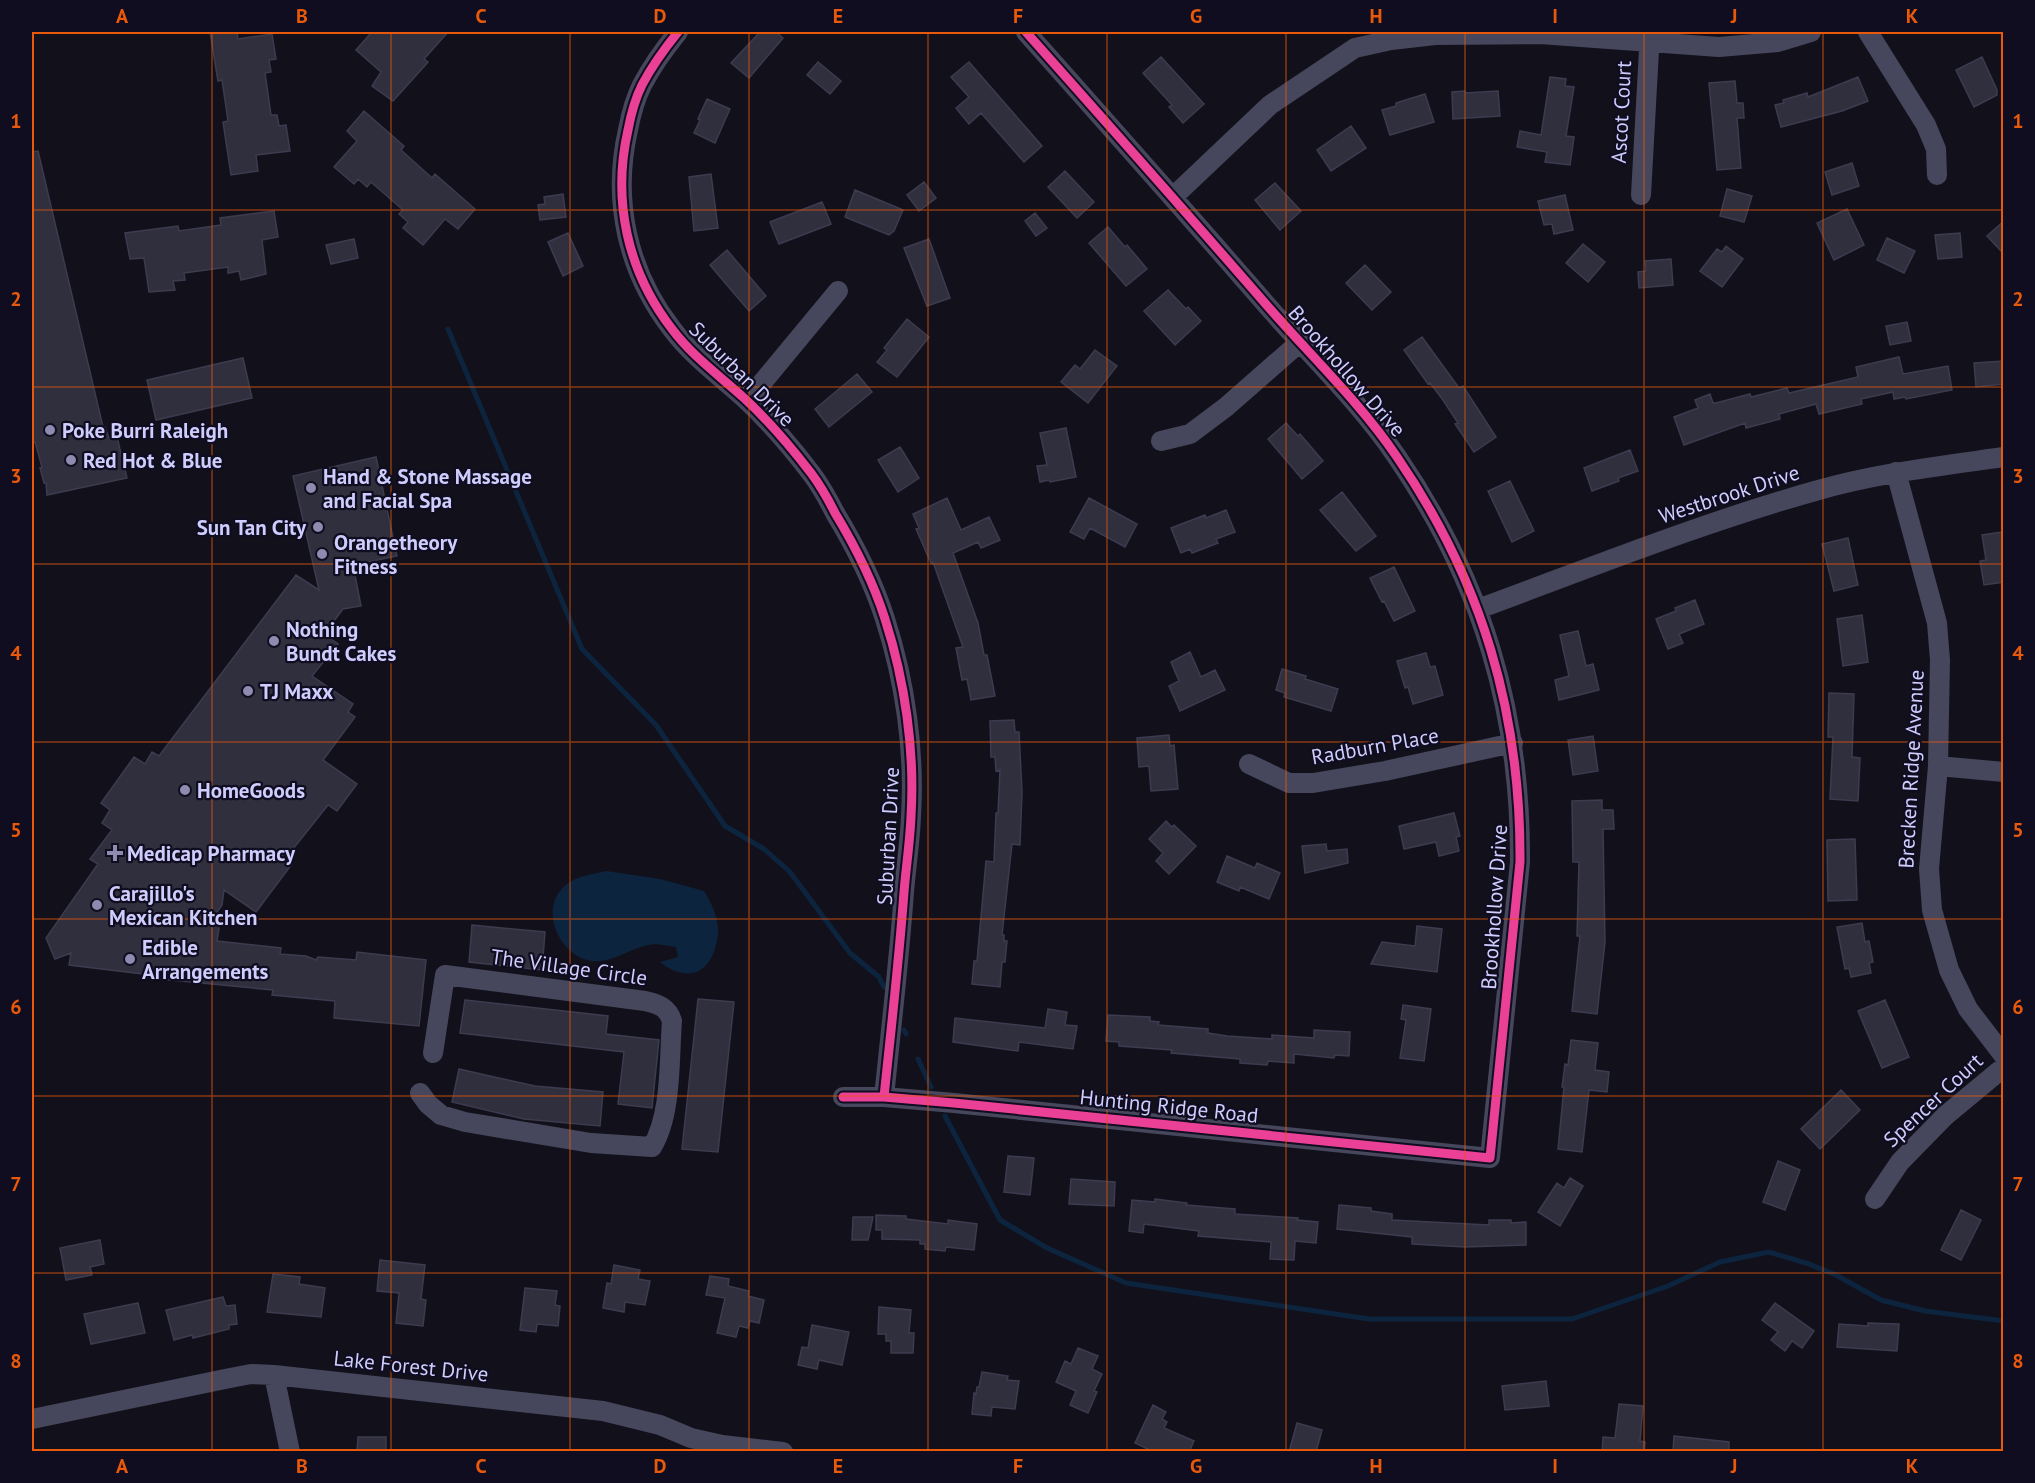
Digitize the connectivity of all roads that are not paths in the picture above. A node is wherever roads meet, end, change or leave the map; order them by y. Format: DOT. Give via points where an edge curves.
graph roads {
  1 [pos="678,32"];
  2 [pos="1026,32"];
  3 [pos="1811,32"];
  4 [pos="1868,32"];
  5 [pos="1649,37"];
  6 [pos="1352,40"];
  7 [pos="1937,175"];
  8 [pos="1641,195"];
  9 [pos="1173,197"];
  10 [pos="838,291"];
  11 [pos="1299,343"];
  12 [pos="747,401"];
  13 [pos="1161,441"];
  14 [pos="2004,457"];
  15 [pos="1896,472"];
  16 [pos="1478,609"];
  17 [pos="1513,744"];
  18 [pos="1249,764"];
  19 [pos="1938,766"];
  20 [pos="2004,771"];
  21 [pos="433,1053"];
  22 [pos="2004,1056"];
  23 [pos="2004,1067"];
  24 [pos="420,1093"];
  25 [pos="843,1097"];
  26 [pos="884,1097"];
  27 [pos="1490,1158"];
  28 [pos="1875,1199"];
  29 [pos="274,1375"];
  30 [pos="32,1419"];
  31 [pos="290,1452"];
  32 [pos="783,1452"];
  1 -- 12 [label="street, Suburban Drive" via="641,86 632,111 620,184 629,243 651,299 672,330"];
  2 -- 9 [label="street, Brookhollow Drive"];
  3 -- 5 [label="street" via="1778,42 1719,47"];
  4 -- 7 [label="street" via="1926,125 1936,149"];
  5 -- 6 [label="street" via="1435,35"];
  5 -- 8 [label="street, Ascot Court"];
  6 -- 9 [label="street" via="1270,105"];
  9 -- 11 [label="street, Brookhollow Drive"];
  10 -- 12 [label="street"];
  11 -- 13 [label="street" via="1190,434"];
  11 -- 16 [label="street, Brookhollow Drive" via="1397,457 1438,526"];
  12 -- 26 [label="street, Suburban Drive" via="812,475 850,537 869,575 897,664 906,714 911,815"];
  14 -- 15 [label="street, Westbrook Drive"];
  15 -- 16 [label="street, Westbrook Drive" via="1816,490 1727,518"];
  15 -- 19 [label="street, Brecken Ridge Avenue" via="1937,623"];
  16 -- 17 [label="street, Brookhollow Drive"];
  17 -- 18 [label="street, Radburn Place" via="1313,783 1289,783"];
  17 -- 27 [label="street, Brookhollow Drive" via="1520,862"];
  19 -- 20 [label="street"];
  19 -- 22 [label="street, Brecken Ridge Avenue" via="1929,869 1932,910 1949,970 1968,1009"];
  21 -- 24 [label="street, The Village Circle" via="445,975 645,1001 664,1008 672,1021 666,1099 652,1147 591,1143 465,1122 441,1115"];
  23 -- 28 [label="street, Spencer Court" via="1945,1116 1900,1162"];
  25 -- 26 [label="street, Hunting Ridge Road"];
  26 -- 27 [label="street, Hunting Ridge Road"];
  29 -- 30 [label="street, Lake Forest Drive" via="251,1374"];
  29 -- 31 [label="street"];
  29 -- 32 [label="street, Lake Forest Drive" via="603,1411 632,1416 691,1438"];
}
